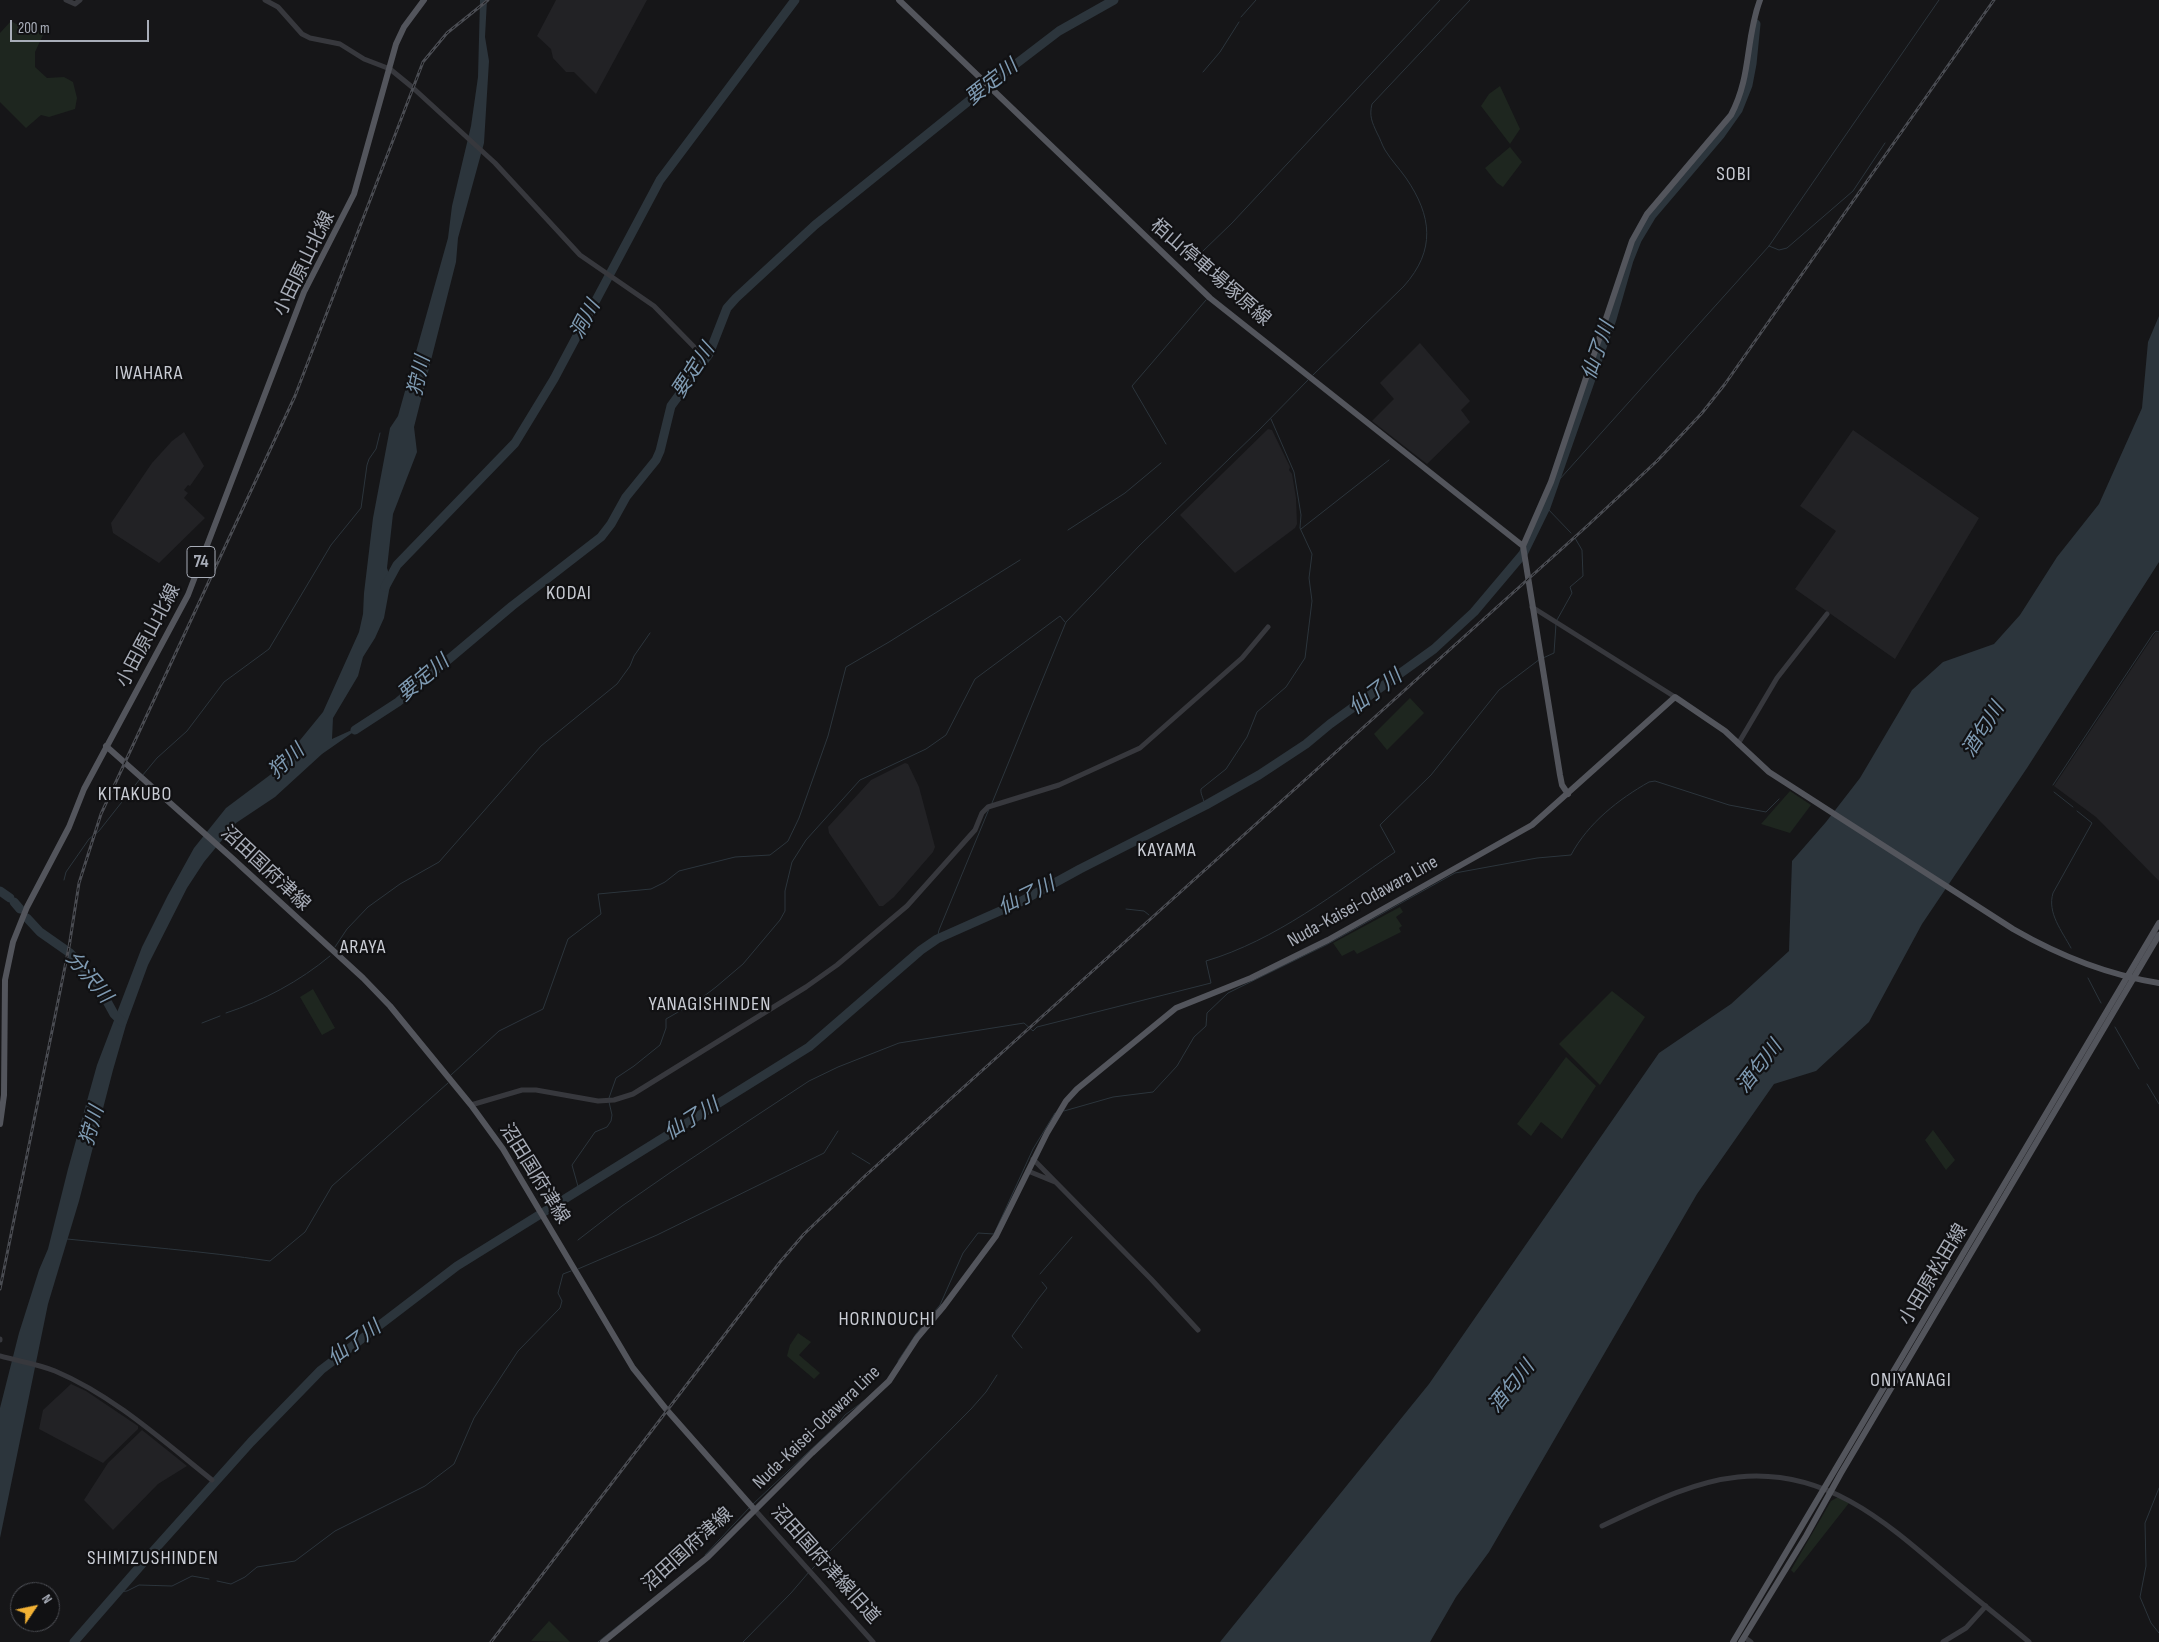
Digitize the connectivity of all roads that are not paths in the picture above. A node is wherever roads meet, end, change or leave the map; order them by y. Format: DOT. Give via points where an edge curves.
graph roads {
  1 [pos="66,0"];
  2 [pos="80,0"];
  3 [pos="264,0"];
  4 [pos="424,0"];
  5 [pos="899,0"];
  6 [pos="1760,0"];
  7 [pos="390,69"];
  8 [pos="702,355"];
  9 [pos="1523,547"];
  10 [pos="1532,607"];
  11 [pos="1827,614"];
  12 [pos="1268,627"];
  13 [pos="1675,697"];
  14 [pos="1738,744"];
  15 [pos="106,746"];
  16 [pos="1568,794"];
  17 [pos="2159,923"];
  18 [pos="2159,935"];
  19 [pos="2131,977"];
  20 [pos="2159,983"];
  21 [pos="471,1105"];
  22 [pos="0,1124"];
  23 [pos="1033,1159"];
  24 [pos="1028,1171"];
  25 [pos="1057,1183"];
  26 [pos="1198,1330"];
  27 [pos="0,1356"];
  28 [pos="212,1480"];
  29 [pos="1827,1491"];
  30 [pos="754,1509"];
  31 [pos="1602,1526"];
  32 [pos="1986,1606"];
  33 [pos="1743,1639"];
  34 [pos="603,1642"];
  35 [pos="872,1642"];
  36 [pos="1733,1642"];
  37 [pos="1751,1642"];
  38 [pos="1944,1642"];
  39 [pos="2029,1642"];
  1 -- 2 [label="street" via="75,4"];
  3 -- 7 [label="street" via="278,7 302,34 340,44 364,59"];
  4 -- 7 [label="main road, 小田原山北線 / 74" via="404,27"];
  5 -- 9 [label="main road, 栢山停車場塚原線" via="1210,298"];
  6 -- 9 [label="main road" via="1753,18 1746,74 1739,100 1731,115 1647,214 1627,252 1551,482"];
  7 -- 8 [label="street" via="490,158 580,255 654,306"];
  7 -- 15 [label="main road, 小田原山北線 / 74" via="354,194 304,292 188,595"];
  9 -- 10 [label="main road"];
  10 -- 13 [label="street"];
  10 -- 16 [label="main road" via="1561,780"];
  11 -- 14 [label="street" via="1777,678"];
  12 -- 21 [label="street" via="1242,658 1140,748 1058,786 991,806 982,813 975,830 907,906 837,965 633,1094 598,1101 522,1090"];
  13 -- 14 [label="main road" via="1718,725"];
  13 -- 16 [label="main road, Nuda-Kaisei-Odawara Line"];
  14 -- 19 [label="main road" via="1769,772 2024,935 2085,963"];
  15 -- 21 [label="main road, 沼田国府津線" via="376,992"];
  15 -- 22 [label="main road, 小田原山北線 / 74" via="13,942 5,980 4,1095"];
  16 -- 23 [label="main road, Nuda-Kaisei-Odawara Line" via="1522,831 1336,936 1251,978 1176,1008 1077,1089 1056,1115"];
  17 -- 19 [label="main road, 小田原松田線"];
  18 -- 19 [label="main road, 小田原松田線"];
  19 -- 20 [label="main road"];
  19 -- 29 [label="main road, 小田原松田線"];
  21 -- 30 [label="main road, 沼田国府津線" via="539,1207 633,1368"];
  23 -- 24 [label="main road, Nuda-Kaisei-Odawara Line"];
  23 -- 25 [label="street"];
  24 -- 25 [label="street"];
  24 -- 30 [label="main road, Nuda-Kaisei-Odawara Line" via="996,1236 917,1338 893,1376"];
  25 -- 26 [label="street"];
  27 -- 28 [label="street" via="48,1369 85,1386 144,1426"];
  29 -- 31 [label="street" via="1787,1479 1737,1477 1689,1488"];
  29 -- 32 [label="street" via="1882,1519"];
  29 -- 33 [label="main road, 小田原松田線"];
  29 -- 36 [label="main road, 小田原松田線"];
  30 -- 34 [label="main road, 沼田国府津線" via="703,1562"];
  30 -- 35 [label="street, 沼田国府津線旧道"];
  32 -- 38 [label="street" via="1966,1628"];
  32 -- 39 [label="street"];
  33 -- 37 [label="street"];
}
